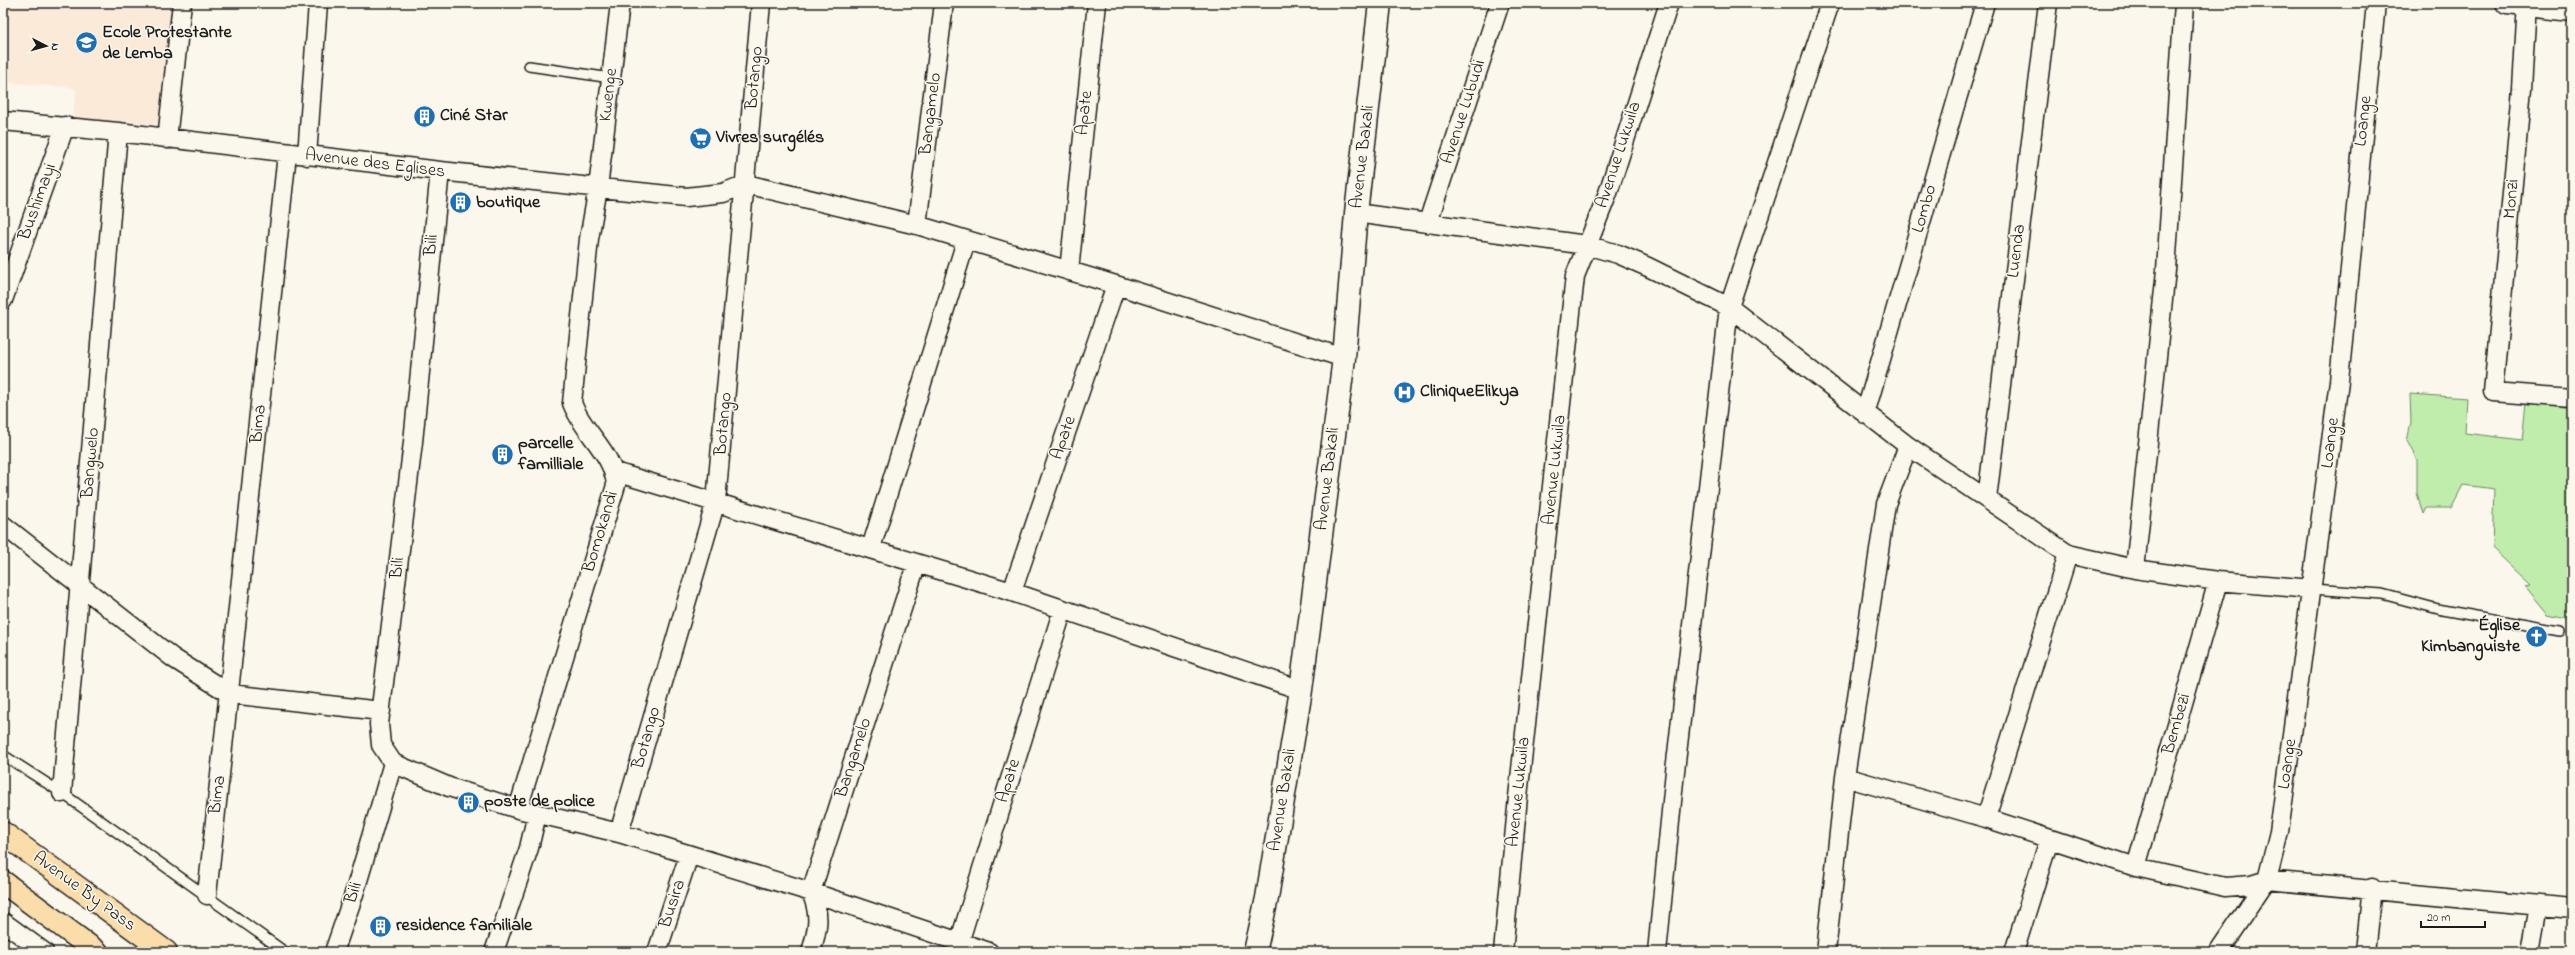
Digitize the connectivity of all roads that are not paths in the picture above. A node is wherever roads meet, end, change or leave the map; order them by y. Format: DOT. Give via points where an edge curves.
graph roads {
  1 [pos="182,3"];
  2 [pos="318,3"];
  3 [pos="620,3"];
  4 [pos="761,3"];
  5 [pos="944,3"];
  6 [pos="1097,3"];
  7 [pos="1380,3"];
  8 [pos="1500,3"];
  9 [pos="1669,3"];
  10 [pos="1830,3"];
  11 [pos="1985,3"];
  12 [pos="2048,3"];
  13 [pos="2184,3"];
  14 [pos="2376,3"];
  15 [pos="2520,4"];
  16 [pos="2572,10"];
  17 [pos="529,66"];
  18 [pos="611,78"];
  19 [pos="3,121"];
  20 [pos="65,126"];
  21 [pos="118,132"];
  22 [pos="167,139"];
  23 [pos="287,154"];
  24 [pos="307,156"];
  25 [pos="440,171"];
  26 [pos="746,184"];
  27 [pos="598,188"];
  28 [pos="1356,213"];
  29 [pos="1428,222"];
  30 [pos="917,225"];
  31 [pos="966,241"];
  32 [pos="1586,245"];
  33 [pos="1068,271"];
  34 [pos="1116,285"];
  35 [pos="3,300"];
  36 [pos="1729,307"];
  37 [pos="1344,358"];
  38 [pos="2572,398"];
  39 [pos="1864,414"];
  40 [pos="1908,446"];
  41 [pos="615,472"];
  42 [pos="1987,499"];
  43 [pos="716,501"];
  44 [pos="3,525"];
  45 [pos="871,548"];
  46 [pos="2068,554"];
  47 [pos="916,565"];
  48 [pos="2135,569"];
  49 [pos="2218,581"];
  50 [pos="80,583"];
  51 [pos="2312,588"];
  52 [pos="1012,592"];
  53 [pos="1063,609"];
  54 [pos="2560,631"];
  55 [pos="1301,690"];
  56 [pos="230,694"];
  57 [pos="381,711"];
  58 [pos="3,755"];
  59 [pos="393,763"];
  60 [pos="1845,777"];
  61 [pos="62,793"];
  62 [pos="518,809"];
  63 [pos="537,814"];
  64 [pos="1986,818"];
  65 [pos="3,833"];
  66 [pos="618,833"];
  67 [pos="2049,840"];
  68 [pos="689,855"];
  69 [pos="2136,867"];
  70 [pos="2267,880"];
  71 [pos="3,882"];
  72 [pos="2372,888"];
  73 [pos="811,892"];
  74 [pos="207,895"];
  75 [pos="2538,906"];
  76 [pos="2572,909"];
  77 [pos="3,922"];
  78 [pos="961,947"];
  79 [pos="44,952"];
  80 [pos="97,952"];
  81 [pos="166,952"];
  82 [pos="285,952"];
  83 [pos="334,952"];
  84 [pos="494,952"];
  85 [pos="657,952"];
  86 [pos="811,952"];
  87 [pos="989,952"];
  88 [pos="1255,952"];
  89 [pos="1503,952"];
  90 [pos="1657,952"];
  91 [pos="1826,952"];
  92 [pos="2014,952"];
  93 [pos="2218,952"];
  94 [pos="2365,952"];
  95 [pos="2530,952"];
  1 -- 22 [label="street"];
  2 -- 24 [label="street"];
  3 -- 18 [label="street, Kwenge"];
  4 -- 26 [label="street, Botango"];
  5 -- 30 [label="street, Bangamelo"];
  6 -- 33 [label="street, Apate"];
  7 -- 28 [label="street, Avenue Bakali"];
  8 -- 29 [label="street, Avenue Lubudi"];
  9 -- 32 [label="street, Avenue Lukwila" via="1608,193"];
  10 -- 36 [label="street"];
  11 -- 39 [label="street, Lombo"];
  12 -- 42 [label="street, Luenda"];
  13 -- 48 [label="street" via="2166,270"];
  14 -- 51 [label="street, Loange" via="2339,380"];
  15 -- 16 [label="street"];
  15 -- 38 [label="street, Monzi" via="2522,89 2493,392"];
  17 -- 18 [label="lane"];
  18 -- 27 [label="street, Kwenge"];
  19 -- 20 [label="street, Avenue des Eglises"];
  20 -- 21 [label="street, Avenue des Eglises"];
  20 -- 35 [label="street, Bushimayi"];
  21 -- 22 [label="street, Avenue des Eglises"];
  21 -- 50 [label="street, Bangwelo"];
  22 -- 23 [label="street, Avenue des Eglises"];
  23 -- 24 [label="street, Avenue des Eglises"];
  23 -- 56 [label="street, Bima"];
  24 -- 25 [label="street, Avenue des Eglises"];
  25 -- 27 [label="street, Avenue des Eglises"];
  25 -- 57 [label="street, Bili" via="413,442"];
  26 -- 27 [label="street, Avenue des Eglises" via="723,193 686,197"];
  26 -- 30 [label="street"];
  26 -- 43 [label="street, Botango"];
  27 -- 41 [label="street, Bomokandi" via="589,239 572,403 576,415"];
  28 -- 29 [label="street"];
  28 -- 37 [label="street, Avenue Bakali"];
  29 -- 32 [label="street"];
  30 -- 31 [label="street"];
  31 -- 33 [label="street"];
  31 -- 45 [label="street"];
  32 -- 36 [label="street" via="1618,254 1648,267"];
  32 -- 89 [label="street, Avenue Lukwila" via="1575,276"];
  33 -- 34 [label="street"];
  34 -- 37 [label="street"];
  34 -- 52 [label="street, Apate"];
  36 -- 39 [label="street"];
  36 -- 90 [label="street" via="1675,771"];
  37 -- 55 [label="street, Avenue Bakali"];
  39 -- 40 [label="street"];
  40 -- 42 [label="street"];
  40 -- 60 [label="street" via="1886,504"];
  41 -- 43 [label="street"];
  41 -- 62 [label="street, Bomokandi" via="616,485"];
  42 -- 46 [label="street"];
  43 -- 45 [label="street"];
  43 -- 66 [label="street, Botango"];
  44 -- 50 [label="street"];
  45 -- 47 [label="street"];
  46 -- 48 [label="street"];
  46 -- 64 [label="street"];
  47 -- 52 [label="street"];
  47 -- 73 [label="street, Bangamelo"];
  48 -- 49 [label="street"];
  49 -- 51 [label="street"];
  49 -- 69 [label="street, Bembezi"];
  50 -- 56 [label="street" via="174,658"];
  50 -- 61 [label="street, Bangwelo"];
  51 -- 54 [label="lane" via="2382,594 2442,610"];
  51 -- 70 [label="street, Loange" via="2279,832"];
  52 -- 53 [label="street"];
  53 -- 55 [label="street"];
  53 -- 78 [label="street, Apate"];
  55 -- 88 [label="street, Avenue Bakali" via="1267,898"];
  56 -- 57 [label="street"];
  56 -- 74 [label="street, Bima"];
  57 -- 59 [label="street, Bili" via="378,736 385,755"];
  58 -- 61 [label="lane"];
  59 -- 62 [label="street" via="449,787"];
  59 -- 83 [label="street, Bili"];
  60 -- 64 [label="street"];
  60 -- 91 [label="street"];
  61 -- 74 [label="lane"];
  62 -- 63 [label="street"];
  63 -- 66 [label="street"];
  63 -- 84 [label="street" via="529,848"];
  64 -- 67 [label="street"];
  65 -- 81 [label="highway, Avenue By Pass"];
  66 -- 68 [label="street"];
  67 -- 69 [label="street"];
  67 -- 92 [label="street"];
  68 -- 73 [label="street"];
  68 -- 85 [label="street, Busira"];
  69 -- 70 [label="street" via="2225,886 2251,885"];
  70 -- 72 [label="street"];
  70 -- 93 [label="street"];
  71 -- 80 [label="highway"];
  72 -- 75 [label="street"];
  72 -- 94 [label="street"];
  73 -- 78 [label="street"];
  73 -- 86 [label="street" via="818,908 818,931"];
  74 -- 82 [label="lane"];
  75 -- 76 [label="street"];
  75 -- 95 [label="street"];
  77 -- 79 [label="street"];
  78 -- 87 [label="street"];
}
